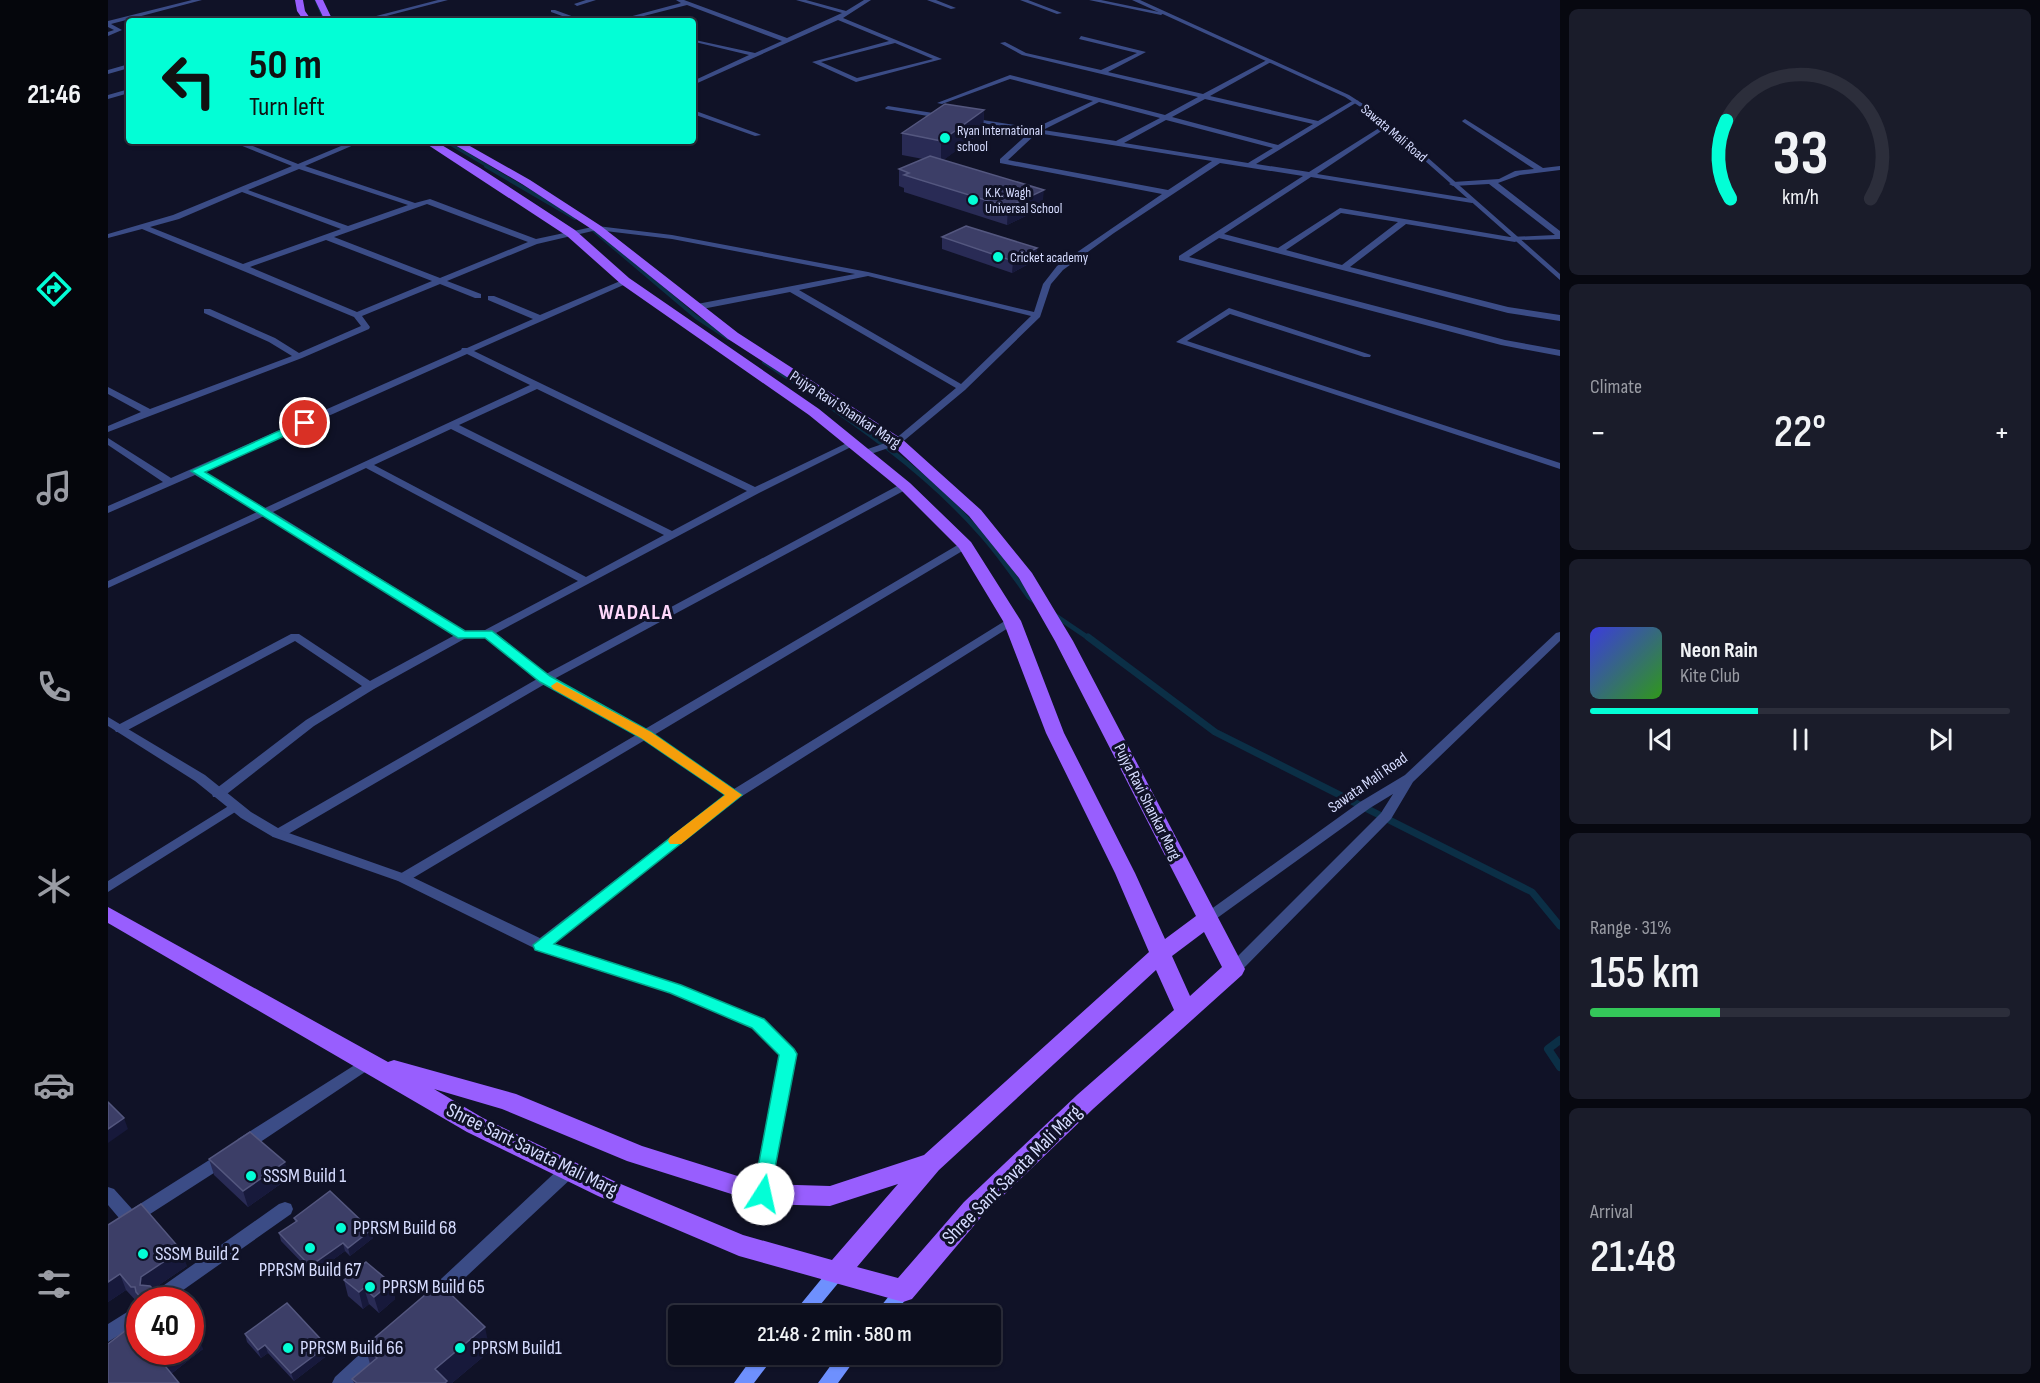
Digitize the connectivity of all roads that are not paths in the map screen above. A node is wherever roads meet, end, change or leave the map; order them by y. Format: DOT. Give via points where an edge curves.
graph roads {
  1 [pos="199,0"];
  2 [pos="299,0"];
  3 [pos="319,0"];
  4 [pos="445,0"];
  5 [pos="593,0"];
  6 [pos="679,0"];
  7 [pos="799,0"];
  8 [pos="868,0"];
  9 [pos="930,0"];
  10 [pos="1023,0"];
  11 [pos="1092,0"];
  12 [pos="1135,0"];
  13 [pos="687,3"];
  14 [pos="577,4"];
  15 [pos="953,8"];
  16 [pos="553,11"];
  17 [pos="847,13"];
  18 [pos="1059,13"];
  19 [pos="1161,13"];
  20 [pos="374,17"];
  21 [pos="131,18"];
  22 [pos="306,18"];
  23 [pos="328,18"];
  24 [pos="370,18"];
  25 [pos="377,18"];
  26 [pos="573,18"];
  27 [pos="629,18"];
  28 [pos="838,18"];
  29 [pos="126,19"];
  30 [pos="108,24"];
  31 [pos="108,34"];
  32 [pos="1081,38"];
  33 [pos="786,40"];
  34 [pos="697,41"];
  35 [pos="896,41"];
  36 [pos="1003,42"];
  37 [pos="755,54"];
  38 [pos="1269,61"];
  39 [pos="126,67"];
  40 [pos="108,72"];
  41 [pos="1103,72"];
  42 [pos="696,82"];
  43 [pos="126,91"];
  44 [pos="110,94"];
  45 [pos="1205,96"];
  46 [pos="1099,100"];
  47 [pos="1356,101"];
  48 [pos="940,103"];
  49 [pos="888,108"];
  50 [pos="696,113"];
  51 [pos="1166,117"];
  52 [pos="1466,121"];
  53 [pos="1318,123"];
  54 [pos="1387,125"];
  55 [pos="1035,131"];
  56 [pos="757,135"];
  57 [pos="242,144"];
  58 [pos="352,144"];
  59 [pos="432,144"];
  60 [pos="458,144"];
  61 [pos="1117,144"];
  62 [pos="1279,147"];
  63 [pos="1219,160"];
  64 [pos="1249,165"];
  65 [pos="298,166"];
  66 [pos="1560,168"];
  67 [pos="1541,170"];
  68 [pos="1312,174"];
  69 [pos="1491,182"];
  70 [pos="1453,184"];
  71 [pos="242,190"];
  72 [pos="1168,194"];
  73 [pos="1472,201"];
  74 [pos="414,206"];
  75 [pos="1405,221"];
  76 [pos="142,226"];
  77 [pos="597,228"];
  78 [pos="348,229"];
  79 [pos="571,233"];
  80 [pos="1218,235"];
  81 [pos="108,236"];
  82 [pos="1560,236"];
  83 [pos="326,237"];
  84 [pos="1514,239"];
  85 [pos="535,242"];
  86 [pos="1280,251"];
  87 [pos="243,267"];
  88 [pos="1343,268"];
  89 [pos="868,274"];
  90 [pos="1560,278"];
  91 [pos="625,280"];
  92 [pos="438,282"];
  93 [pos="791,290"];
  94 [pos="478,297"];
  95 [pos="491,298"];
  96 [pos="697,307"];
  97 [pos="207,311"];
  98 [pos="357,315"];
  99 [pos="1036,315"];
  100 [pos="539,318"];
  101 [pos="1560,318"];
  102 [pos="465,350"];
  103 [pos="1560,353"];
  104 [pos="1367,355"];
  105 [pos="299,356"];
  106 [pos="537,385"];
  107 [pos="962,388"];
  108 [pos="108,390"];
  109 [pos="149,412"];
  110 [pos="451,425"];
  111 [pos="108,429"];
  112 [pos="108,441"];
  113 [pos="897,442"];
  114 [pos="860,448"];
  115 [pos="366,464"];
  116 [pos="1560,466"];
  117 [pos="196,471"];
  118 [pos="171,483"];
  119 [pos="905,486"];
  120 [pos="755,490"];
  121 [pos="108,510"];
  122 [pos="263,512"];
  123 [pos="673,535"];
  124 [pos="965,545"];
  125 [pos="584,580"];
  126 [pos="108,585"];
  127 [pos="1012,621"];
  128 [pos="488,633"];
  129 [pos="463,635"];
  130 [pos="1560,635"];
  131 [pos="545,679"];
  132 [pos="370,686"];
  133 [pos="114,725"];
  134 [pos="646,735"];
  135 [pos="1410,778"];
  136 [pos="218,794"];
  137 [pos="734,795"];
  138 [pos="235,806"];
  139 [pos="278,834"];
  140 [pos="403,878"];
  141 [pos="108,887"];
  142 [pos="108,914"];
  143 [pos="1208,918"];
  144 [pos="541,945"];
  145 [pos="1161,953"];
  146 [pos="1234,969"];
  147 [pos="1185,1010"];
  148 [pos="369,1062"];
  149 [pos="932,1162"];
  150 [pos="569,1170"];
  151 [pos="108,1194"];
  152 [pos="763,1194"];
  153 [pos="285,1209"];
  154 [pos="131,1219"];
  155 [pos="108,1234"];
  156 [pos="838,1271"];
  157 [pos="174,1287"];
  158 [pos="903,1291"];
  159 [pos="809,1305"];
  160 [pos="891,1305"];
  161 [pos="420,1309"];
  162 [pos="126,1322"];
  163 [pos="108,1334"];
  164 [pos="394,1334"];
  165 [pos="758,1365"];
  166 [pos="841,1365"];
  167 [pos="341,1383"];
  168 [pos="743,1383"];
  169 [pos="827,1383"];
  1 -- 21 [label="street"];
  2 -- 22 [label="main road"];
  3 -- 23 [label="main road"];
  4 -- 20 [label="street"];
  5 -- 14 [label="street"];
  6 -- 13 [label="street"];
  7 -- 17 [label="street"];
  8 -- 17 [label="street"];
  9 -- 15 [label="street"];
  10 -- 18 [label="street"];
  11 -- 19 [label="street"];
  12 -- 19 [label="street, Sawata Mali Road"];
  13 -- 27 [label="street"];
  13 -- 33 [label="street"];
  16 -- 26 [label="street"];
  17 -- 28 [label="street"];
  19 -- 38 [label="street, Sawata Mali Road"];
  20 -- 24 [label="street"];
  20 -- 25 [label="street"];
  28 -- 33 [label="street"];
  28 -- 35 [label="street"];
  29 -- 30 [label="street"];
  30 -- 31 [label="street" via="119,30"];
  32 -- 41 [label="street" via="1143,52"];
  33 -- 37 [label="street"];
  34 -- 37 [label="street"];
  35 -- 35 [label="street" via="939,59 856,80 815,62"];
  36 -- 41 [label="street" via="1024,54"];
  37 -- 42 [label="street"];
  38 -- 45 [label="street"];
  38 -- 47 [label="street, Sawata Mali Road"];
  39 -- 40 [label="street"];
  41 -- 45 [label="street"];
  43 -- 44 [label="street"];
  45 -- 51 [label="street"];
  45 -- 53 [label="street"];
  46 -- 48 [label="street" via="1010,77"];
  46 -- 51 [label="street"];
  46 -- 55 [label="street"];
  47 -- 53 [label="street"];
  47 -- 54 [label="street, Sawata Mali Road"];
  49 -- 55 [label="street"];
  50 -- 56 [label="street"];
  51 -- 61 [label="street"];
  51 -- 62 [label="street"];
  52 -- 67 [label="street"];
  53 -- 62 [label="street"];
  54 -- 68 [label="street"];
  54 -- 70 [label="street, Sawata Mali Road"];
  55 -- 61 [label="street"];
  55 -- 72 [label="street" via="1003,161"];
  57 -- 65 [label="street"];
  58 -- 65 [label="street"];
  59 -- 79 [label="main road"];
  60 -- 77 [label="main road, Pujya Ravi Shankar Marg"];
  61 -- 63 [label="street"];
  62 -- 64 [label="street"];
  63 -- 64 [label="street"];
  63 -- 72 [label="street"];
  64 -- 68 [label="street"];
  65 -- 71 [label="street"];
  65 -- 74 [label="street"];
  66 -- 67 [label="street"];
  67 -- 69 [label="street"];
  68 -- 73 [label="street"];
  68 -- 80 [label="street"];
  69 -- 70 [label="street"];
  69 -- 82 [label="street"];
  70 -- 73 [label="street, Sawata Mali Road"];
  71 -- 76 [label="street" via="176,217"];
  71 -- 78 [label="street"];
  72 -- 99 [label="street" via="1060,268 1047,284"];
  73 -- 84 [label="street, Sawata Mali Road"];
  74 -- 78 [label="street"];
  74 -- 85 [label="street" via="427,201"];
  75 -- 84 [label="street"];
  75 -- 86 [label="street" via="1340,210"];
  75 -- 88 [label="street"];
  76 -- 81 [label="street"];
  76 -- 87 [label="street"];
  77 -- 79 [label="street"];
  77 -- 89 [label="street" via="672,237"];
  77 -- 96 [label="main road, Pujya Ravi Shankar Marg"];
  78 -- 83 [label="street"];
  79 -- 85 [label="street"];
  79 -- 91 [label="main road"];
  80 -- 86 [label="street"];
  80 -- 103 [label="street" via="1182,258 1504,343"];
  82 -- 84 [label="street"];
  83 -- 87 [label="street"];
  83 -- 92 [label="street"];
  84 -- 90 [label="street, Sawata Mali Road"];
  85 -- 92 [label="street"];
  86 -- 88 [label="street"];
  87 -- 98 [label="street"];
  88 -- 101 [label="street" via="1508,310"];
  89 -- 93 [label="street"];
  89 -- 99 [label="street"];
  91 -- 100 [label="street"];
  91 -- 114 [label="main road"];
  92 -- 94 [label="street"];
  92 -- 98 [label="street"];
  93 -- 96 [label="street"];
  93 -- 107 [label="street"];
  95 -- 100 [label="street"];
  96 -- 113 [label="main road, Pujya Ravi Shankar Marg" via="750,348"];
  97 -- 105 [label="street"];
  98 -- 105 [label="street" via="366,327"];
  99 -- 107 [label="street"];
  100 -- 102 [label="street"];
  102 -- 106 [label="street"];
  102 -- 117 [label="street"];
  104 -- 116 [label="street" via="1229,311 1180,342"];
  105 -- 109 [label="street"];
  106 -- 110 [label="street"];
  106 -- 120 [label="street"];
  107 -- 113 [label="street"];
  108 -- 109 [label="street"];
  109 -- 111 [label="street"];
  110 -- 115 [label="street"];
  110 -- 123 [label="street"];
  112 -- 118 [label="street"];
  113 -- 114 [label="street"];
  113 -- 143 [label="main road, Pujya Ravi Shankar Marg" via="975,513 1026,576 1064,641"];
  114 -- 119 [label="main road"];
  114 -- 120 [label="street"];
  115 -- 122 [label="street"];
  115 -- 125 [label="street"];
  117 -- 118 [label="street"];
  117 -- 122 [label="street"];
  118 -- 121 [label="street"];
  119 -- 124 [label="main road"];
  119 -- 131 [label="street"];
  120 -- 123 [label="street"];
  122 -- 126 [label="street"];
  122 -- 129 [label="street"];
  123 -- 125 [label="street"];
  124 -- 127 [label="main road"];
  124 -- 134 [label="street"];
  125 -- 128 [label="street"];
  127 -- 137 [label="street"];
  127 -- 145 [label="main road" via="1055,733"];
  128 -- 129 [label="street"];
  128 -- 131 [label="street"];
  129 -- 132 [label="street"];
  130 -- 135 [label="street, Sawata Mali Road"];
  131 -- 134 [label="street"];
  131 -- 139 [label="street"];
  132 -- 133 [label="street" via="295,636"];
  132 -- 136 [label="street" via="310,723"];
  133 -- 136 [label="street" via="200,778"];
  134 -- 137 [label="street"];
  134 -- 140 [label="street"];
  135 -- 143 [label="street, Sawata Mali Road" via="1365,805"];
  135 -- 146 [label="street, Shree Sant Savata Mali Marg" via="1386,816"];
  136 -- 138 [label="street"];
  137 -- 144 [label="street"];
  138 -- 139 [label="street"];
  138 -- 141 [label="street"];
  139 -- 140 [label="street"];
  140 -- 144 [label="street"];
  142 -- 148 [label="main road, Shree Sant Savata Mali Marg"];
  143 -- 145 [label="main road, Shree Sant Savata Mali Marg"];
  143 -- 146 [label="main road, Pujya Ravi Shankar Marg"];
  144 -- 152 [label="street" via="676,989 758,1023 788,1054"];
  145 -- 147 [label="main road"];
  145 -- 149 [label="main road, Shree Sant Savata Mali Marg"];
  146 -- 147 [label="main road, Shree Sant Savata Mali Marg"];
  147 -- 158 [label="main road, Shree Sant Savata Mali Marg" via="973,1209"];
  148 -- 150 [label="main road, Shree Sant Savata Mali Marg" via="475,1125"];
  148 -- 152 [label="main road, Shree Sant Savata Mali Marg" via="508,1101 636,1154"];
  148 -- 154 [label="street"];
  149 -- 152 [label="main road, Shree Sant Savata Mali Marg" via="830,1196"];
  149 -- 156 [label="main road"];
  150 -- 156 [label="main road, Shree Sant Savata Mali Marg" via="740,1245"];
  150 -- 161 [label="street"];
  151 -- 154 [label="street"];
  153 -- 157 [label="street"];
  154 -- 155 [label="street"];
  156 -- 158 [label="main road, Shree Sant Savata Mali Marg"];
  156 -- 159 [label="main road"];
  158 -- 160 [label="main road"];
  162 -- 163 [label="street"];
  164 -- 167 [label="street"];
  165 -- 168 [label="main road"];
  166 -- 169 [label="main road"];
}
